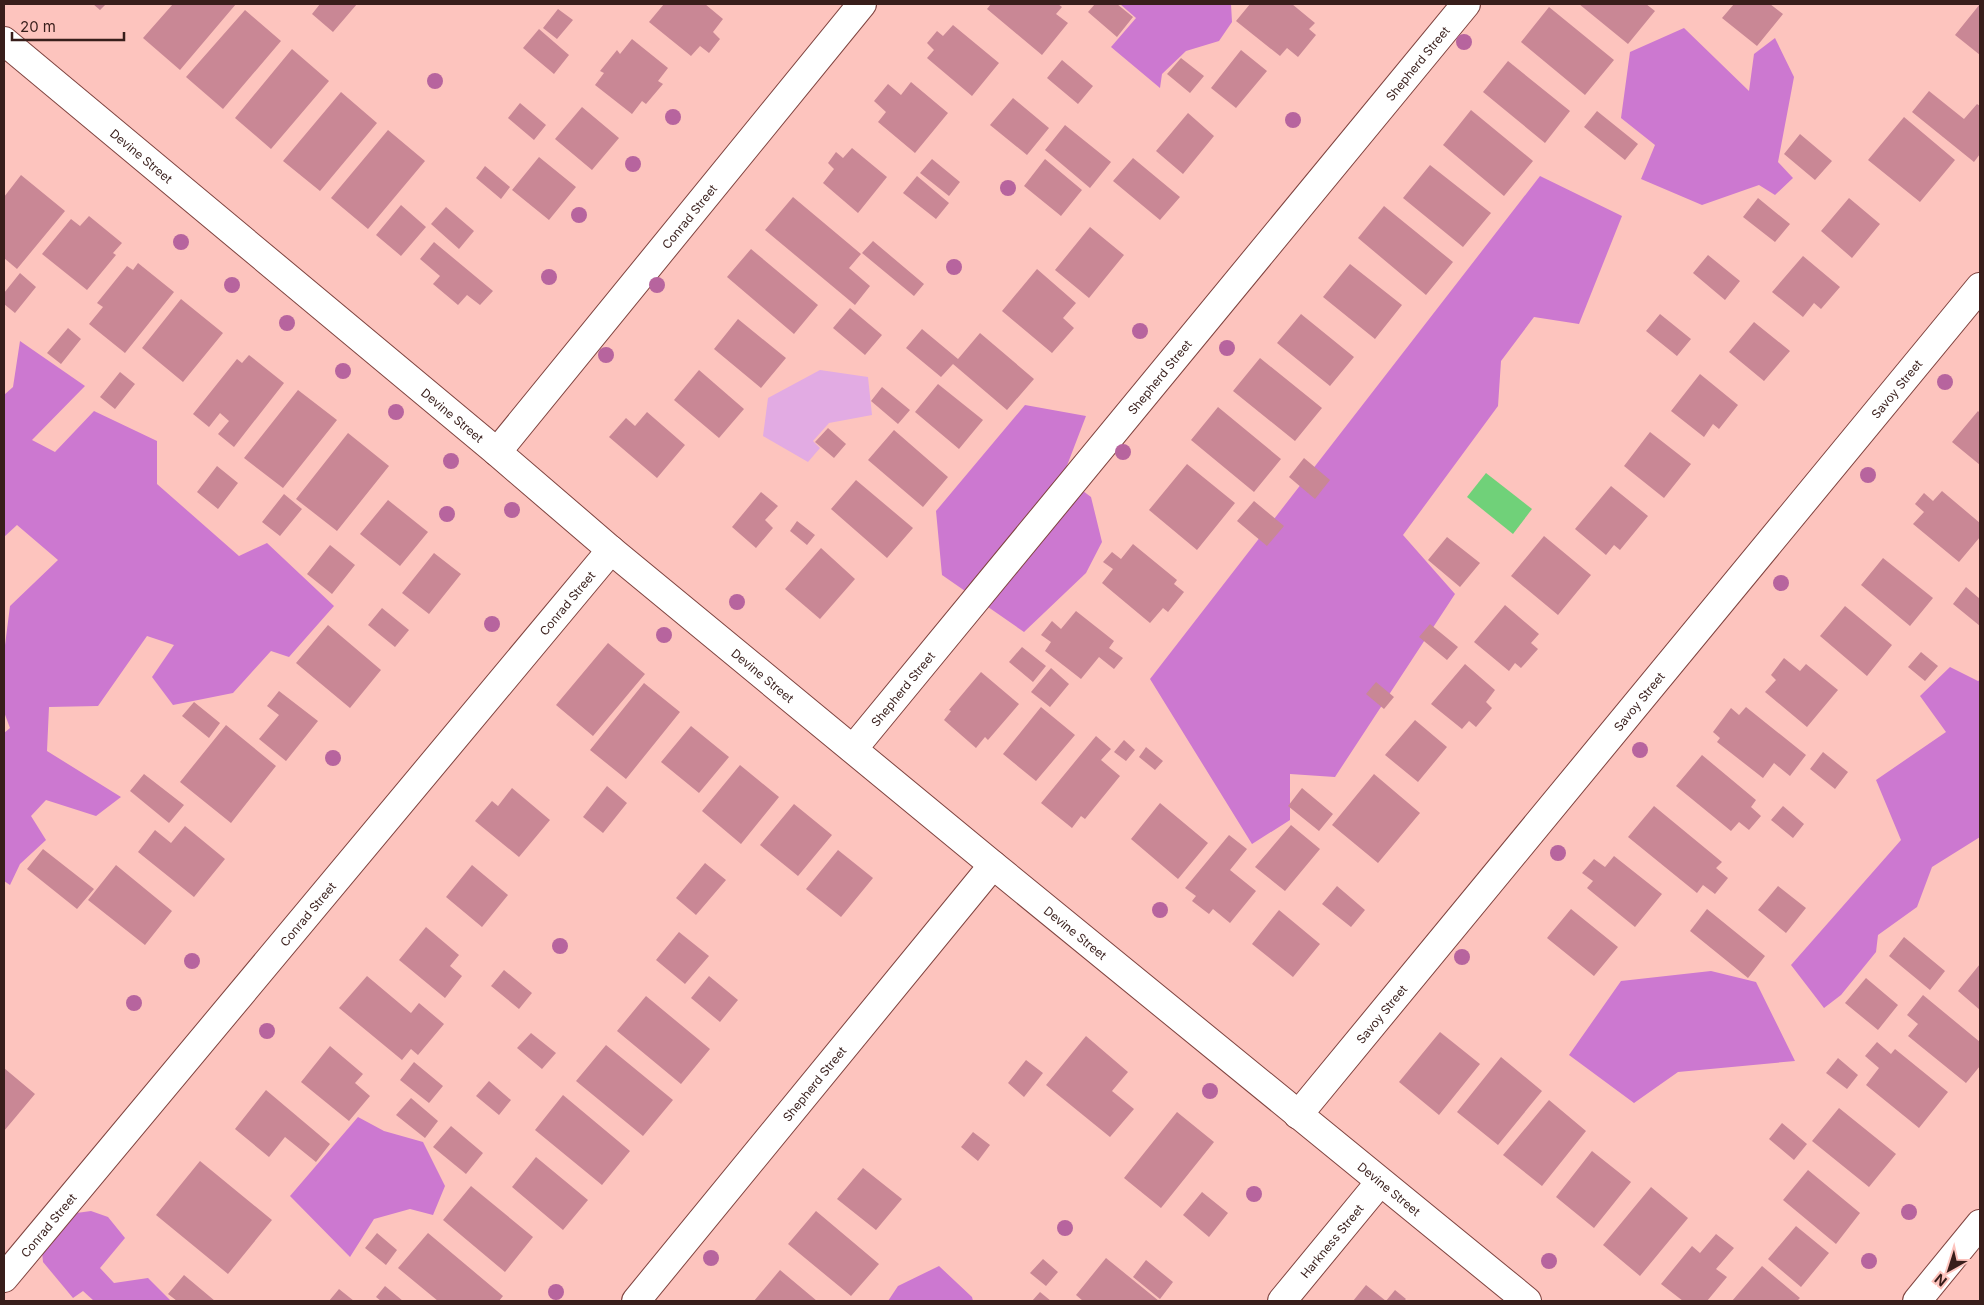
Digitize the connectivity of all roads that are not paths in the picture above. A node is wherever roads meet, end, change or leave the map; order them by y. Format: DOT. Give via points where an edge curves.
graph roads {
  1 [pos="862,4"];
  2 [pos="1466,4"];
  3 [pos="4,41"];
  4 [pos="1980,287"];
  5 [pos="497,452"];
  6 [pos="611,550"];
  7 [pos="853,749"];
  8 [pos="993,865"];
  9 [pos="1298,1115"];
  10 [pos="1380,1182"];
  11 [pos="1980,1224"];
  12 [pos="4,1278"];
  13 [pos="636,1301"];
  14 [pos="1282,1301"];
  15 [pos="1527,1301"];
  16 [pos="1916,1301"];
  1 -- 5 [label="street, Conrad Street"];
  2 -- 7 [label="street, Shepherd Street"];
  3 -- 5 [label="street, Devine Street"];
  4 -- 9 [label="street, Savoy Street"];
  5 -- 6 [label="street, Devine Street"];
  6 -- 7 [label="street, Devine Street"];
  6 -- 12 [label="street, Conrad Street"];
  7 -- 8 [label="street, Devine Street"];
  8 -- 9 [label="street, Devine Street"];
  8 -- 13 [label="street, Shepherd Street"];
  9 -- 10 [label="street, Devine Street"];
  10 -- 14 [label="street, Harkness Street"];
  10 -- 15 [label="street, Devine Street"];
  11 -- 16 [label="street"];
}
